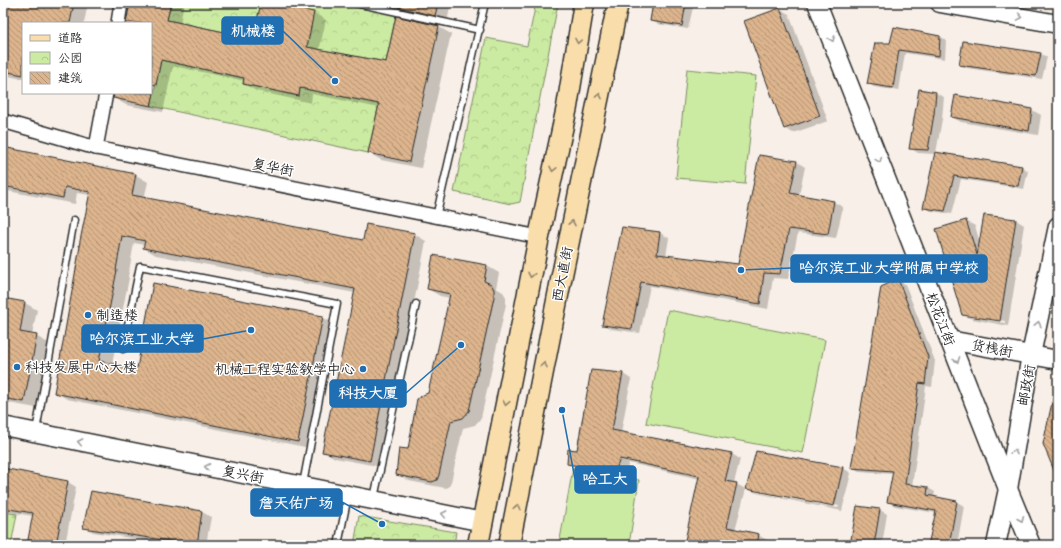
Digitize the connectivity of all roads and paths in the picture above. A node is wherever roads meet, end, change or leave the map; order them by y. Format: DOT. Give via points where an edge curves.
graph roads {
  1 [pos="121,3"];
  2 [pos="356,3"];
  3 [pos="485,3"];
  4 [pos="584,3"];
  5 [pos="618,3"];
  6 [pos="817,3"];
  7 [pos="940,3"];
  8 [pos="118,22"];
  9 [pos="1058,24"];
  10 [pos="480,30"];
  11 [pos="106,94"];
  12 [pos="3,121"];
  13 [pos="96,148"];
  14 [pos="436,217"];
  15 [pos="74,220"];
  16 [pos="1058,226"];
  17 [pos="539,237"];
  18 [pos="416,304"];
  19 [pos="949,340"];
  20 [pos="123,349"];
  21 [pos="1031,355"];
  22 [pos="1058,360"];
  23 [pos="3,426"];
  24 [pos="36,433"];
  25 [pos="303,486"];
  26 [pos="1008,488"];
  27 [pos="348,495"];
  28 [pos="373,500"];
  29 [pos="483,522"];
  30 [pos="338,545"];
  31 [pos="478,545"];
  32 [pos="510,545"];
  33 [pos="996,545"];
  34 [pos="1031,545"];
  1 -- 8 [label="street"];
  2 -- 10 [label="lane"];
  3 -- 10 [label="lane"];
  4 -- 17 [label="main road, one-way" via="567,107"];
  32 -- 5 [label="main road, 西大直街, one-way"];
  6 -- 19 [label="street, 松花江街, one-way"];
  7 -- 9 [label="street, one-way"];
  10 -- 14 [label="lane"];
  11 -- 13 [label="street"];
  12 -- 13 [label="street, 复华街"];
  13 -- 14 [label="street, 复华街"];
  14 -- 17 [label="street, 复华街"];
  15 -- 24 [label="lane"];
  21 -- 16 [label="street, 邮政街, one-way"];
  17 -- 29 [label="main road, one-way"];
  18 -- 28 [label="lane"];
  19 -- 21 [label="street, 货栈街"];
  19 -- 26 [label="street, 松花江街, one-way"];
  20 -- 25 [label="lane" via="140,266 337,304"];
  21 -- 22 [label="street, 货栈街"];
  26 -- 21 [label="street, 邮政街, one-way"];
  23 -- 24 [label="street, 复兴街"];
  25 -- 24 [label="street, 复兴街, one-way"];
  25 -- 27 [label="street, 复兴街"];
  26 -- 33 [label="street, 邮政街"];
  26 -- 34 [label="street, 松花江街, one-way"];
  27 -- 28 [label="street, 复兴街"];
  27 -- 30 [label="lane"];
  29 -- 28 [label="street, 复兴街, one-way"];
  29 -- 31 [label="main road"];
}
